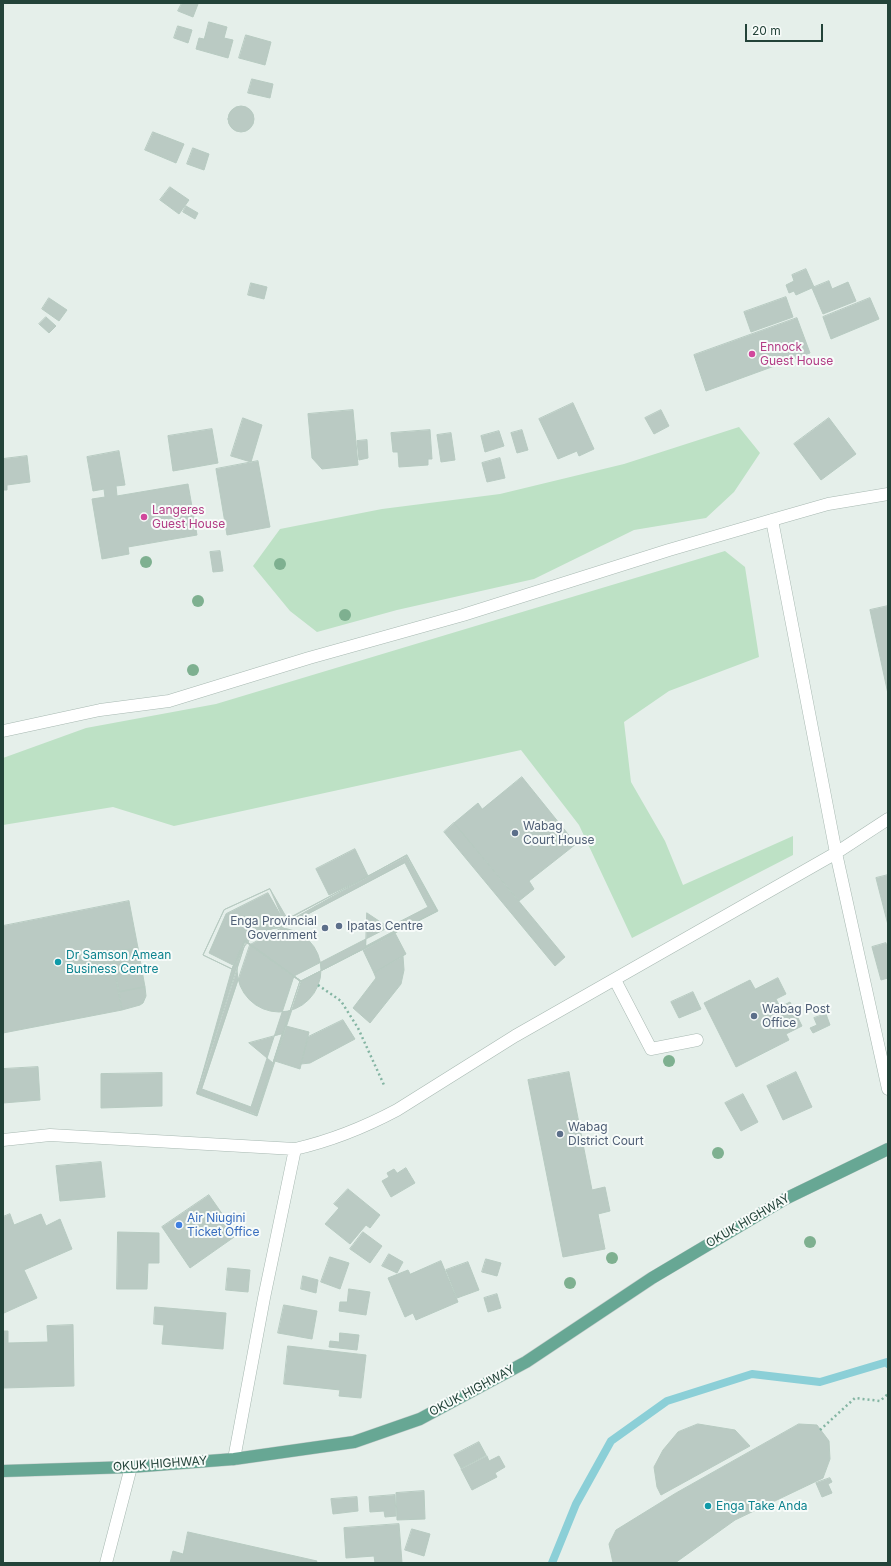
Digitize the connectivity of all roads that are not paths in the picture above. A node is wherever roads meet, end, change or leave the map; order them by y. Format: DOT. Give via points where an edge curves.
graph roads {
  1 [pos="888,494"];
  2 [pos="772,520"];
  3 [pos="3,731"];
  4 [pos="888,819"];
  5 [pos="836,853"];
  6 [pos="615,980"];
  7 [pos="697,1040"];
  8 [pos="888,1089"];
  9 [pos="3,1140"];
  10 [pos="295,1149"];
  11 [pos="888,1149"];
  12 [pos="234,1459"];
  13 [pos="131,1467"];
  14 [pos="3,1471"];
  15 [pos="106,1563"];
  1 -- 2 [label="street" via="828,504"];
  2 -- 3 [label="street" via="169,701 100,710"];
  2 -- 5 [label="street"];
  4 -- 5 [label="street"];
  5 -- 6 [label="street"];
  5 -- 8 [label="street"];
  6 -- 7 [label="street" via="651,1049"];
  6 -- 10 [label="street" via="515,1036 382,1118 322,1143"];
  9 -- 10 [label="street" via="50,1135"];
  10 -- 12 [label="street"];
  11 -- 12 [label="main road, OKUK HIGHWAY" via="785,1199 652,1278 526,1362 420,1419 354,1442"];
  12 -- 13 [label="main road, OKUK HIGHWAY"];
  13 -- 14 [label="main road, OKUK HIGHWAY"];
  13 -- 15 [label="street"];
}
